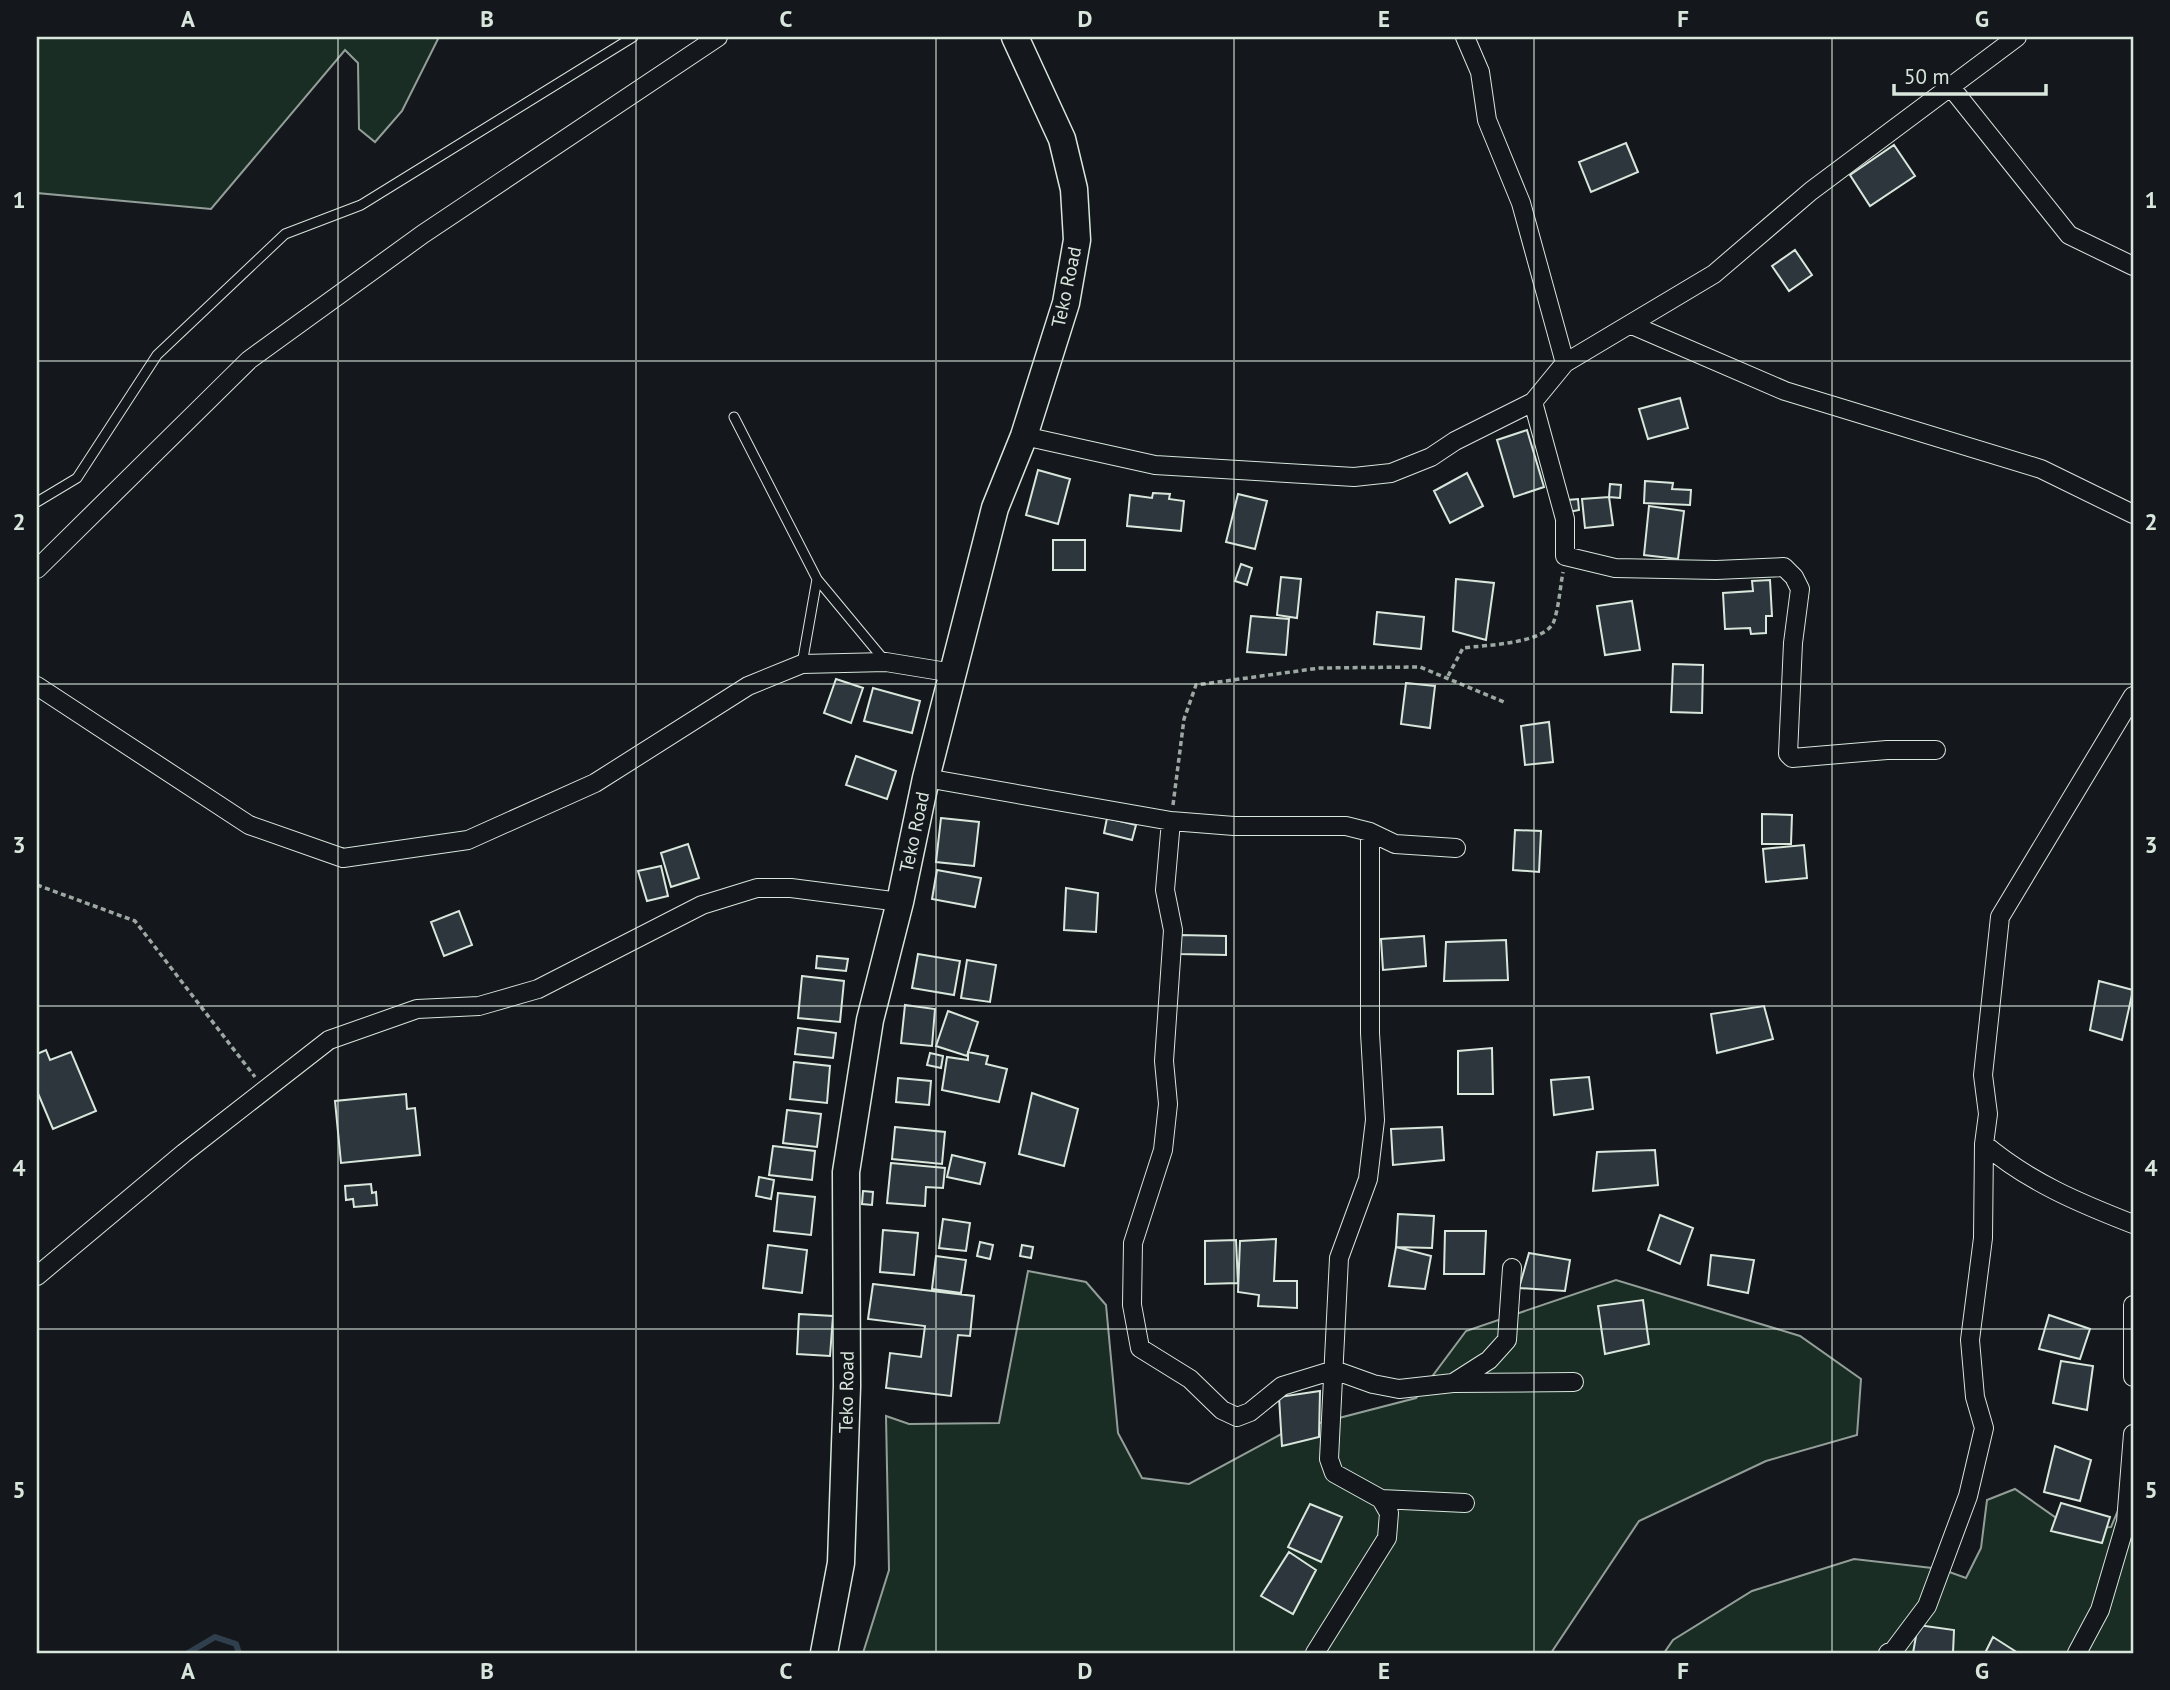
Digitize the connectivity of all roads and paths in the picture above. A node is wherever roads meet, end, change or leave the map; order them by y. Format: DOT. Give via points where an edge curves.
graph roads {
  1 [pos="633,37"];
  2 [pos="718,37"];
  3 [pos="1014,37"];
  4 [pos="1465,37"];
  5 [pos="2017,37"];
  6 [pos="1951,86"];
  7 [pos="2133,266"];
  8 [pos="1632,325"];
  9 [pos="1565,363"];
  10 [pos="1533,402"];
  11 [pos="734,417"];
  12 [pos="1024,436"];
  13 [pos="37,502"];
  14 [pos="2133,514"];
  15 [pos="1566,556"];
  16 [pos="37,569"];
  17 [pos="817,579"];
  18 [pos="886,663"];
  19 [pos="802,664"];
  20 [pos="953,673"];
  21 [pos="1448,676"];
  22 [pos="37,686"];
  23 [pos="2133,696"];
  24 [pos="1504,702"];
  25 [pos="1936,750"];
  26 [pos="926,778"];
  27 [pos="1171,821"];
  28 [pos="1370,832"];
  29 [pos="1457,848"];
  30 [pos="37,885"];
  31 [pos="900,902"];
  32 [pos="265,1090"];
  33 [pos="1984,1144"];
  34 [pos="2133,1224"];
  35 [pos="1512,1268"];
  36 [pos="37,1276"];
  37 [pos="2133,1305"];
  38 [pos="1334,1370"];
  39 [pos="2133,1377"];
  40 [pos="1574,1382"];
  41 [pos="1453,1383"];
  42 [pos="2133,1434"];
  43 [pos="1381,1499"];
  44 [pos="1465,1503"];
  45 [pos="824,1653"];
  46 [pos="1315,1653"];
  47 [pos="1888,1653"];
  48 [pos="2077,1653"];
  1 -- 13 [label="lane" via="361,205 285,234 157,355 77,478"];
  2 -- 16 [label="street" via="423,234 249,360"];
  3 -- 12 [label="street, Teko Road" via="1062,139 1074,189 1077,240 1066,303"];
  4 -- 9 [label="street" via="1480,72 1488,120 1521,203"];
  5 -- 6 [label="street"];
  6 -- 7 [label="street" via="2069,235"];
  6 -- 8 [label="street" via="1811,191 1714,274"];
  8 -- 9 [label="street"];
  8 -- 14 [label="street" via="1785,391 2041,468"];
  9 -- 10 [label="street"];
  10 -- 12 [label="street" via="1431,457 1391,473 1354,477 1155,465"];
  10 -- 15 [label="street" via="1565,519"];
  11 -- 17 [label="lane"];
  12 -- 20 [label="street, Teko Road" via="995,508"];
  15 -- 21 [label="path" via="1554,622 1547,632 1463,648"];
  15 -- 25 [label="street" via="1615,568 1784,567 1800,589 1788,754 1792,758"];
  17 -- 18 [label="lane"];
  17 -- 19 [label="lane"];
  18 -- 19 [label="street"];
  18 -- 20 [label="street"];
  19 -- 22 [label="street" via="748,686 595,783 468,840 343,858 249,825"];
  20 -- 26 [label="street, Teko Road"];
  21 -- 24 [label="path"];
  21 -- 27 [label="path" via="1420,667 1320,668 1196,685 1184,719"];
  23 -- 33 [label="street" via="2000,917 1983,1075 1988,1114"];
  26 -- 27 [label="street"];
  26 -- 31 [label="street, Teko Road"];
  27 -- 28 [label="street" via="1346,826"];
  27 -- 38 [label="street" via="1165,890 1173,930 1164,1061 1168,1104 1163,1150 1133,1243 1132,1305 1140,1348 1190,1379 1237,1418 1282,1386"];
  28 -- 29 [label="street" via="1395,844"];
  28 -- 38 [label="street" via="1375,1121 1368,1179 1339,1258"];
  30 -- 32 [label="path" via="135,921"];
  31 -- 32 [label="street" via="757,888 702,905 538,989 479,1006 417,1009 329,1040"];
  31 -- 45 [label="street, Teko Road" via="870,1020 846,1172 847,1386 841,1563"];
  32 -- 36 [label="street"];
  33 -- 34 [label="street" via="2015,1170 2078,1203"];
  33 -- 47 [label="street" via="1983,1238 1970,1340 1975,1397 1984,1428 1968,1496 1927,1606"];
  35 -- 41 [label="street" via="1507,1340 1489,1360"];
  37 -- 39 [label="street"];
  38 -- 41 [label="street" via="1399,1389"];
  38 -- 43 [label="street" via="1329,1459 1334,1473"];
  40 -- 41 [label="street"];
  42 -- 48 [label="street" via="2126,1522 2099,1610"];
  43 -- 44 [label="street"];
  43 -- 46 [label="street" via="1389,1513 1387,1538"];
}
